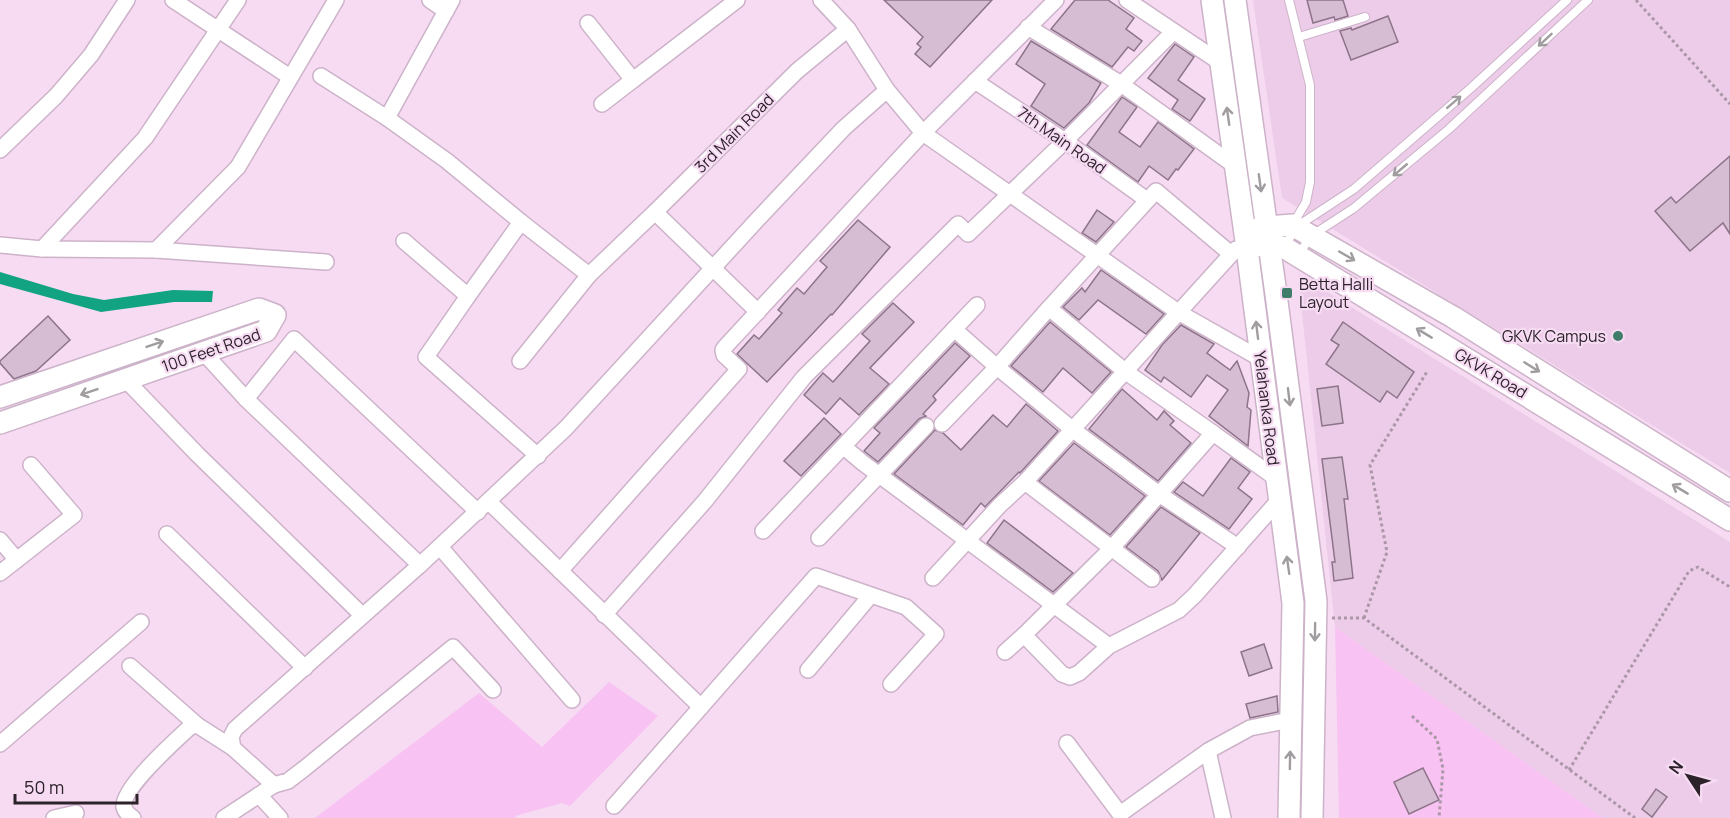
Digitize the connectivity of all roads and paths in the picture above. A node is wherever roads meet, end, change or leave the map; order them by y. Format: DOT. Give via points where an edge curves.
graph roads {
  1 [pos="127,0"];
  2 [pos="173,0"];
  3 [pos="238,0"];
  4 [pos="336,0"];
  5 [pos="430,0"];
  6 [pos="737,0"];
  7 [pos="821,0"];
  8 [pos="1056,0"];
  9 [pos="1126,0"];
  10 [pos="1212,0"];
  11 [pos="1235,0"];
  12 [pos="1289,0"];
  13 [pos="1567,0"];
  14 [pos="1588,0"];
  15 [pos="1636,0"];
  16 [pos="449,5"];
  17 [pos="1365,17"];
  18 [pos="588,23"];
  19 [pos="1028,27"];
  20 [pos="848,29"];
  21 [pos="218,30"];
  22 [pos="1173,32"];
  23 [pos="1299,38"];
  24 [pos="1221,63"];
  25 [pos="321,76"];
  26 [pos="291,78"];
  27 [pos="633,80"];
  28 [pos="975,81"];
  29 [pos="1121,84"];
  30 [pos="886,90"];
  31 [pos="602,104"];
  32 [pos="1730,104"];
  33 [pos="387,118"];
  34 [pos="923,133"];
  35 [pos="1065,141"];
  36 [pos="0,150"];
  37 [pos="1235,166"];
  38 [pos="1011,195"];
  39 [pos="1147,200"];
  40 [pos="655,212"];
  41 [pos="521,222"];
  42 [pos="1300,229"];
  43 [pos="404,241"];
  44 [pos="1279,243"];
  45 [pos="0,244"];
  46 [pos="1240,246"];
  47 [pos="42,249"];
  48 [pos="156,250"];
  49 [pos="1097,254"];
  50 [pos="326,262"];
  51 [pos="712,270"];
  52 [pos="589,275"];
  53 [pos="468,296"];
  54 [pos="977,304"];
  55 [pos="1049,308"];
  56 [pos="758,312"];
  57 [pos="1178,312"];
  58 [pos="954,329"];
  59 [pos="204,353"];
  60 [pos="1261,359"];
  61 [pos="520,361"];
  62 [pos="996,367"];
  63 [pos="1428,370"];
  64 [pos="1126,372"];
  65 [pos="126,380"];
  66 [pos="0,397"];
  67 [pos="246,399"];
  68 [pos="0,423"];
  69 [pos="942,424"];
  70 [pos="926,426"];
  71 [pos="1072,429"];
  72 [pos="1214,434"];
  73 [pos="844,447"];
  74 [pos="538,456"];
  75 [pos="31,465"];
  76 [pos="878,474"];
  77 [pos="1276,479"];
  78 [pos="1025,482"];
  79 [pos="1730,491"];
  80 [pos="1159,494"];
  81 [pos="1279,500"];
  82 [pos="484,507"];
  83 [pos="1730,520"];
  84 [pos="763,531"];
  85 [pos="167,534"];
  86 [pos="819,538"];
  87 [pos="0,540"];
  88 [pos="966,540"];
  89 [pos="440,547"];
  90 [pos="1238,547"];
  91 [pos="1111,549"];
  92 [pos="17,560"];
  93 [pos="420,565"];
  94 [pos="560,571"];
  95 [pos="0,573"];
  96 [pos="933,578"];
  97 [pos="1152,579"];
  98 [pos="1730,587"];
  99 [pos="871,595"];
  100 [pos="1055,606"];
  101 [pos="362,615"];
  102 [pos="604,615"];
  103 [pos="1315,618"];
  104 [pos="1364,618"];
  105 [pos="141,622"];
  106 [pos="1024,635"];
  107 [pos="1109,646"];
  108 [pos="1005,652"];
  109 [pos="130,666"];
  110 [pos="305,668"];
  111 [pos="808,670"];
  112 [pos="891,684"];
  113 [pos="493,690"];
  114 [pos="572,700"];
  115 [pos="701,707"];
  116 [pos="1412,716"];
  117 [pos="1290,720"];
  118 [pos="197,725"];
  119 [pos="1067,743"];
  120 [pos="0,744"];
  121 [pos="233,748"];
  122 [pos="1208,751"];
  123 [pos="1569,770"];
  124 [pos="273,785"];
  125 [pos="259,795"];
  126 [pos="614,806"];
  127 [pos="76,813"];
  128 [pos="1120,816"];
  129 [pos="54,818"];
  130 [pos="133,818"];
  131 [pos="224,818"];
  132 [pos="280,818"];
  133 [pos="1223,818"];
  134 [pos="1289,818"];
  135 [pos="1312,818"];
  136 [pos="1439,818"];
  137 [pos="1635,818"];
  1 -- 36 [label="street" via="91,55 56,96"];
  2 -- 21 [label="street"];
  3 -- 21 [label="street"];
  4 -- 26 [label="street"];
  5 -- 16 [label="street"];
  6 -- 27 [label="street"];
  7 -- 20 [label="street"];
  8 -- 19 [label="street"];
  9 -- 22 [label="street"];
  10 -- 24 [label="main road, Yelahanka Road"];
  11 -- 44 [label="main road, Yelahanka Road, one-way"];
  12 -- 23 [label="lane"];
  42 -- 13 [label="lane, one-way" via="1346,195 1471,88"];
  14 -- 42 [label="lane, one-way" via="1449,129 1354,208"];
  15 -- 32 [label="path"];
  16 -- 33 [label="street"];
  17 -- 23 [label="lane"];
  18 -- 27 [label="street"];
  19 -- 28 [label="street"];
  19 -- 29 [label="street"];
  20 -- 30 [label="street"];
  20 -- 40 [label="street, 3rd Main Road" via="797,71"];
  21 -- 26 [label="street"];
  21 -- 47 [label="street" via="145,138"];
  22 -- 24 [label="street"];
  22 -- 29 [label="street"];
  23 -- 42 [label="lane" via="1310,85 1310,183"];
  37 -- 24 [label="main road, Yelahanka Road, one-way"];
  25 -- 33 [label="street"];
  26 -- 48 [label="street" via="238,167"];
  27 -- 31 [label="street"];
  28 -- 34 [label="street"];
  28 -- 35 [label="street, 7th Main Road"];
  29 -- 35 [label="street"];
  29 -- 37 [label="street"];
  30 -- 34 [label="street"];
  30 -- 51 [label="street" via="844,128"];
  33 -- 41 [label="street"];
  34 -- 38 [label="street"];
  34 -- 56 [label="street"];
  35 -- 38 [label="street"];
  35 -- 39 [label="street, 7th Main Road"];
  37 -- 46 [label="main road, Yelahanka Road"];
  38 -- 49 [label="street"];
  38 -- 102 [label="street" via="968,234 958,224 812,369 705,501"];
  39 -- 46 [label="street" via="1156,191"];
  39 -- 49 [label="street"];
  40 -- 51 [label="street"];
  40 -- 52 [label="street, 3rd Main Road"];
  41 -- 52 [label="street"];
  41 -- 53 [label="street"];
  42 -- 44 [label="main road"];
  42 -- 44 [label="lane"];
  42 -- 79 [label="main road, GKVK Road, one-way" via="1453,317"];
  43 -- 53 [label="street"];
  44 -- 46 [label="main road"];
  83 -- 44 [label="main road, GKVK Road, one-way"];
  44 -- 103 [label="main road, Yelahanka Road, one-way"];
  45 -- 47 [label="street"];
  46 -- 57 [label="street"];
  60 -- 46 [label="main road, Yelahanka Road, one-way"];
  47 -- 48 [label="street"];
  48 -- 50 [label="street"];
  49 -- 55 [label="street"];
  49 -- 57 [label="street"];
  51 -- 56 [label="street"];
  51 -- 74 [label="street"];
  52 -- 61 [label="street, 3rd Main Road"];
  53 -- 74 [label="street" via="426,357"];
  54 -- 58 [label="street"];
  55 -- 62 [label="street"];
  55 -- 64 [label="street"];
  56 -- 94 [label="street" via="723,351 739,369"];
  57 -- 60 [label="street"];
  57 -- 64 [label="street"];
  58 -- 62 [label="street"];
  58 -- 73 [label="street"];
  59 -- 65 [label="main road, 100 Feet Road"];
  66 -- 59 [label="main road, 100 Feet Road, one-way" via="259,309 275,315 266,331"];
  59 -- 67 [label="street"];
  60 -- 77 [label="main road, Yelahanka Road"];
  62 -- 69 [label="street"];
  62 -- 71 [label="street"];
  63 -- 104 [label="path" via="1370,465 1387,552"];
  64 -- 71 [label="street"];
  64 -- 72 [label="street"];
  65 -- 68 [label="main road, 100 Feet Road, one-way"];
  65 -- 101 [label="street"];
  67 -- 82 [label="street" via="294,339"];
  67 -- 93 [label="street"];
  70 -- 76 [label="street"];
  71 -- 78 [label="street"];
  71 -- 80 [label="street"];
  72 -- 77 [label="street"];
  72 -- 80 [label="street"];
  73 -- 76 [label="street"];
  73 -- 84 [label="street"];
  74 -- 82 [label="street"];
  75 -- 92 [label="street" via="74,515"];
  76 -- 86 [label="street"];
  76 -- 88 [label="street"];
  77 -- 81 [label="main road, Yelahanka Road"];
  78 -- 88 [label="street"];
  78 -- 91 [label="street"];
  80 -- 90 [label="street"];
  80 -- 91 [label="street"];
  81 -- 90 [label="street"];
  117 -- 81 [label="main road, Yelahanka Road, one-way" via="1293,603"];
  82 -- 89 [label="street"];
  82 -- 94 [label="street"];
  85 -- 110 [label="street"];
  87 -- 92 [label="street"];
  88 -- 96 [label="street"];
  88 -- 100 [label="street"];
  89 -- 93 [label="street"];
  89 -- 114 [label="street"];
  90 -- 107 [label="street" via="1179,610"];
  91 -- 97 [label="street"];
  91 -- 100 [label="street"];
  92 -- 95 [label="street"];
  93 -- 101 [label="street"];
  94 -- 102 [label="street"];
  98 -- 123 [label="path" via="1698,567 1689,571"];
  99 -- 111 [label="street"];
  99 -- 112 [label="street" via="906,607 936,634"];
  99 -- 115 [label="street" via="816,576"];
  100 -- 106 [label="street"];
  100 -- 107 [label="street"];
  101 -- 110 [label="street"];
  102 -- 115 [label="street"];
  103 -- 104 [label="path"];
  103 -- 135 [label="main road, Yelahanka Road, one-way"];
  104 -- 123 [label="path"];
  105 -- 120 [label="street"];
  106 -- 107 [label="street" via="1062,674 1070,677"];
  106 -- 108 [label="street"];
  109 -- 118 [label="street"];
  110 -- 121 [label="street" via="235,729 231,737"];
  113 -- 124 [label="street" via="453,647 288,781"];
  115 -- 126 [label="street"];
  116 -- 136 [label="path" via="1437,739 1443,769"];
  117 -- 122 [label="street" via="1250,728"];
  134 -- 117 [label="main road, Yelahanka Road, one-way"];
  118 -- 121 [label="street"];
  118 -- 130 [label="street" via="158,756 131,790 124,804"];
  119 -- 128 [label="street"];
  121 -- 124 [label="street"];
  122 -- 128 [label="street"];
  122 -- 133 [label="street"];
  123 -- 137 [label="path"];
  124 -- 125 [label="street"];
  125 -- 131 [label="street"];
  125 -- 132 [label="street"];
  127 -- 129 [label="street"];
}
